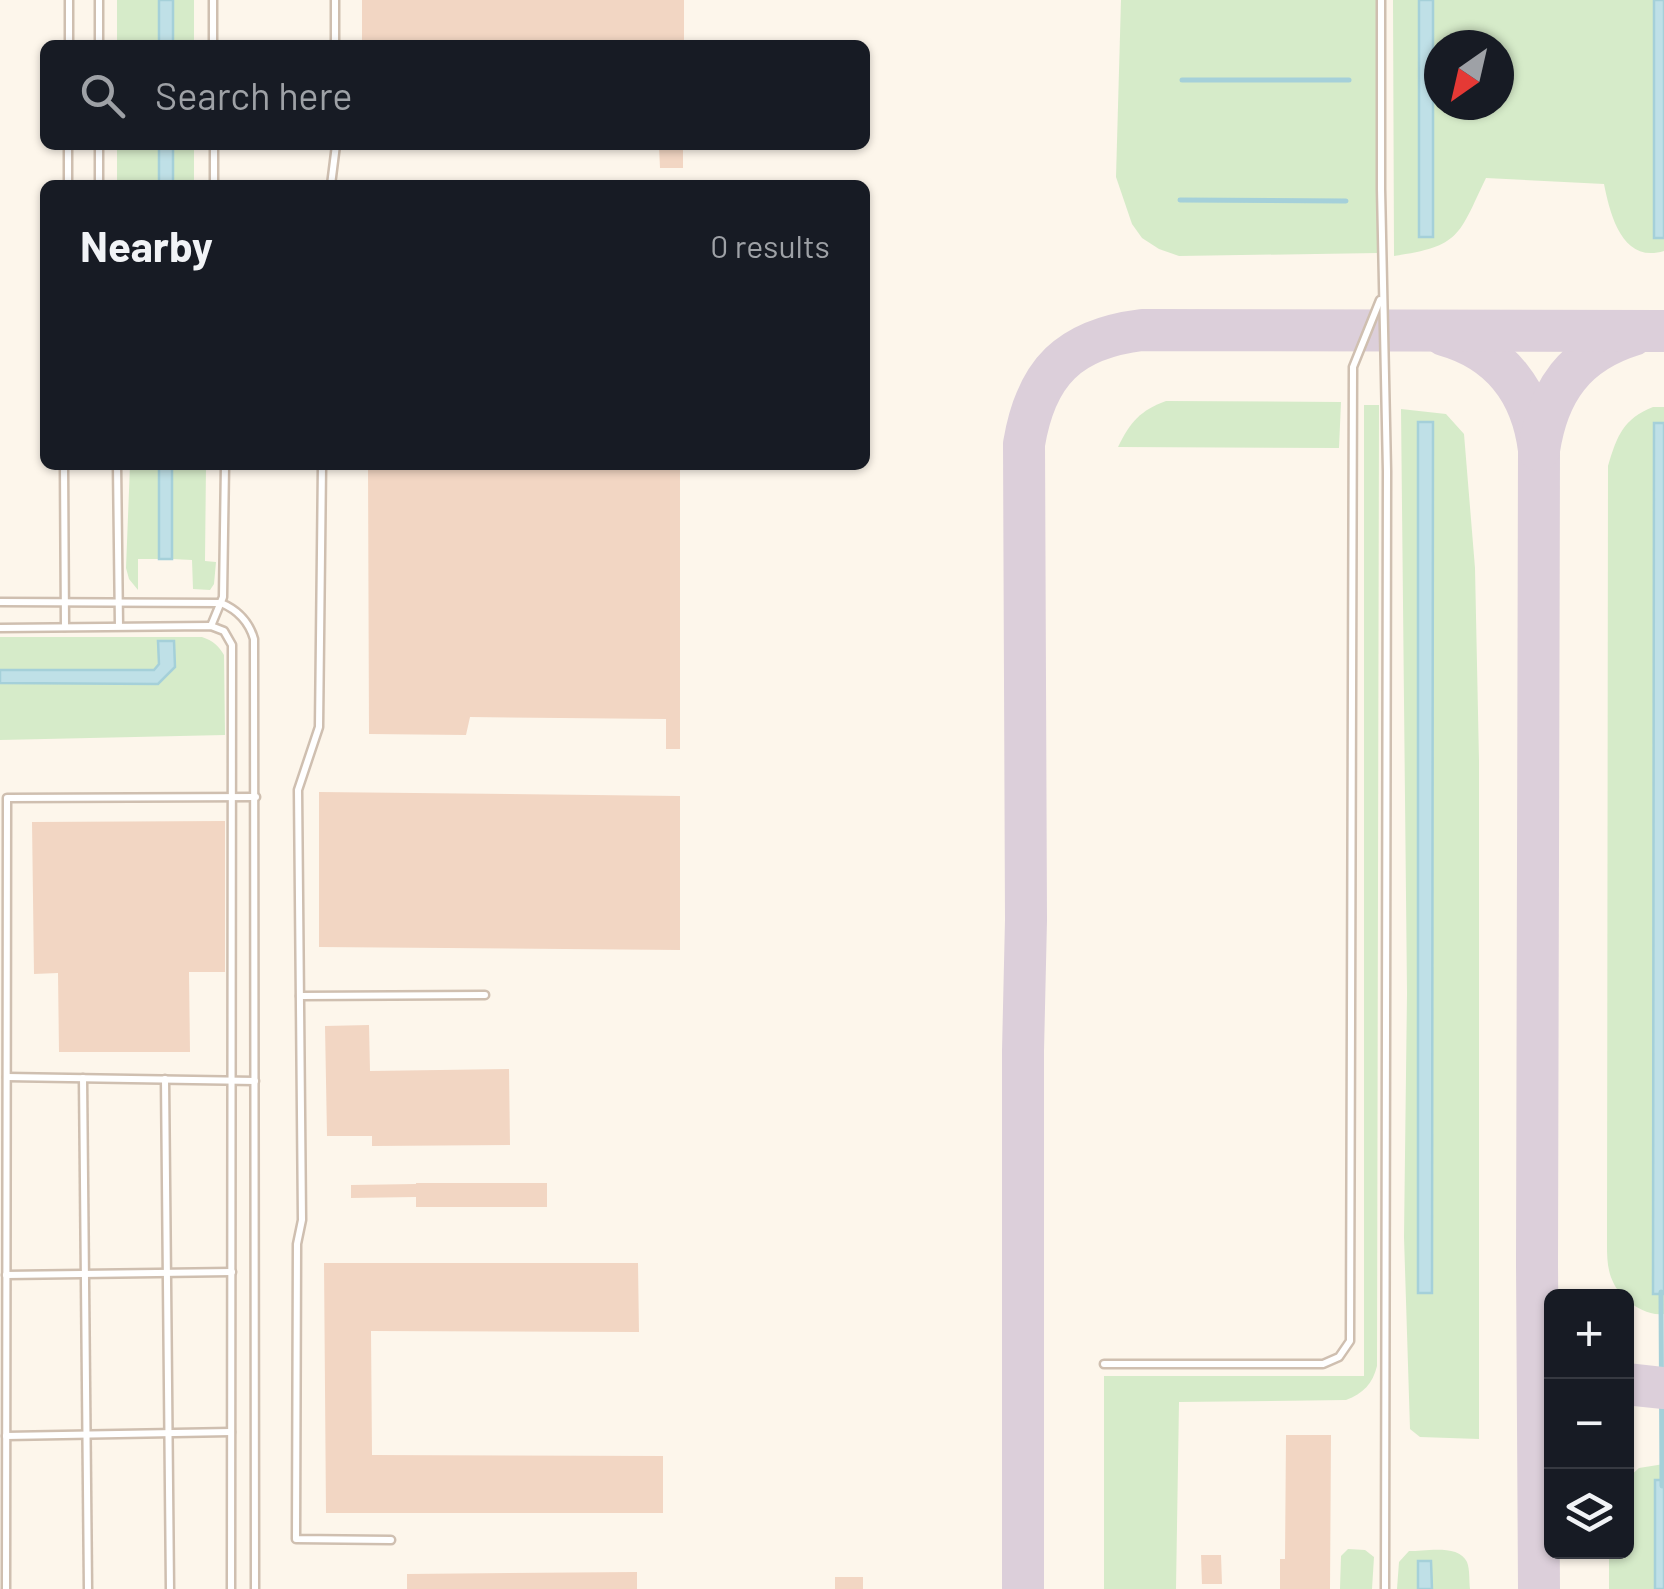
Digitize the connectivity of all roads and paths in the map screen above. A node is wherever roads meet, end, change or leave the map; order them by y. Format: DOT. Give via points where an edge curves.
graph roads {
  1 [pos="69,0"];
  2 [pos="100,0"];
  3 [pos="213,0"];
  4 [pos="335,0"];
  5 [pos="1381,0"];
  6 [pos="69,40"];
  7 [pos="100,40"];
  8 [pos="213,40"];
  9 [pos="335,40"];
  10 [pos="68,150"];
  11 [pos="100,150"];
  12 [pos="214,150"];
  13 [pos="335,150"];
  14 [pos="68,180"];
  15 [pos="100,180"];
  16 [pos="214,180"];
  17 [pos="332,180"];
  18 [pos="1383,294"];
  19 [pos="64,470"];
  20 [pos="118,470"];
  21 [pos="225,470"];
  22 [pos="322,470"];
  23 [pos="0,602"];
  24 [pos="119,602"];
  25 [pos="64,603"];
  26 [pos="221,603"];
  27 [pos="119,626"];
  28 [pos="211,626"];
  29 [pos="65,627"];
  30 [pos="0,628"];
  31 [pos="256,796"];
  32 [pos="234,797"];
  33 [pos="484,995"];
  34 [pos="300,996"];
  35 [pos="6,1077"];
  36 [pos="83,1078"];
  37 [pos="165,1079"];
  38 [pos="233,1080"];
  39 [pos="256,1081"];
  40 [pos="232,1272"];
  41 [pos="167,1273"];
  42 [pos="85,1274"];
  43 [pos="6,1275"];
  44 [pos="1104,1364"];
  45 [pos="232,1432"];
  46 [pos="169,1433"];
  47 [pos="86,1434"];
  48 [pos="6,1436"];
  49 [pos="391,1540"];
  50 [pos="6,1589"];
  51 [pos="88,1589"];
  52 [pos="170,1589"];
  53 [pos="231,1589"];
  54 [pos="255,1589"];
  55 [pos="1385,1589"];
  1 -- 6 [label="lane"];
  2 -- 7 [label="lane"];
  3 -- 8 [label="lane"];
  4 -- 9 [label="lane"];
  5 -- 18 [label="lane"];
  10 -- 14 [label="lane"];
  11 -- 15 [label="lane"];
  12 -- 16 [label="lane"];
  13 -- 17 [label="lane"];
  18 -- 44 [label="lane" via="1353,367 1350,1341 1339,1357 1323,1364"];
  18 -- 55 [label="lane"];
  19 -- 25 [label="lane"];
  20 -- 24 [label="lane"];
  21 -- 26 [label="lane"];
  22 -- 34 [label="lane" via="320,727 298,790"];
  23 -- 25 [label="lane"];
  24 -- 25 [label="lane"];
  24 -- 26 [label="lane"];
  24 -- 27 [label="lane"];
  25 -- 29 [label="lane"];
  26 -- 28 [label="lane"];
  26 -- 31 [label="lane" via="240,614 254,639"];
  27 -- 28 [label="lane"];
  27 -- 29 [label="lane"];
  28 -- 32 [label="lane" via="232,644"];
  29 -- 30 [label="lane"];
  31 -- 32 [label="lane"];
  31 -- 39 [label="lane"];
  32 -- 35 [label="lane" via="7,798"];
  32 -- 38 [label="lane"];
  33 -- 34 [label="lane"];
  34 -- 49 [label="lane" via="296,1539"];
  35 -- 36 [label="lane"];
  35 -- 43 [label="lane"];
  36 -- 37 [label="lane"];
  36 -- 42 [label="lane"];
  37 -- 38 [label="lane"];
  37 -- 41 [label="lane"];
  38 -- 39 [label="lane"];
  38 -- 40 [label="lane"];
  39 -- 54 [label="lane"];
  40 -- 41 [label="lane"];
  40 -- 45 [label="lane"];
  41 -- 42 [label="lane"];
  41 -- 46 [label="lane"];
  42 -- 43 [label="lane"];
  42 -- 47 [label="lane"];
  43 -- 48 [label="lane"];
  45 -- 46 [label="lane"];
  45 -- 53 [label="lane"];
  46 -- 47 [label="lane"];
  46 -- 52 [label="lane"];
  47 -- 48 [label="lane"];
  47 -- 51 [label="lane"];
  48 -- 50 [label="lane"];
}
